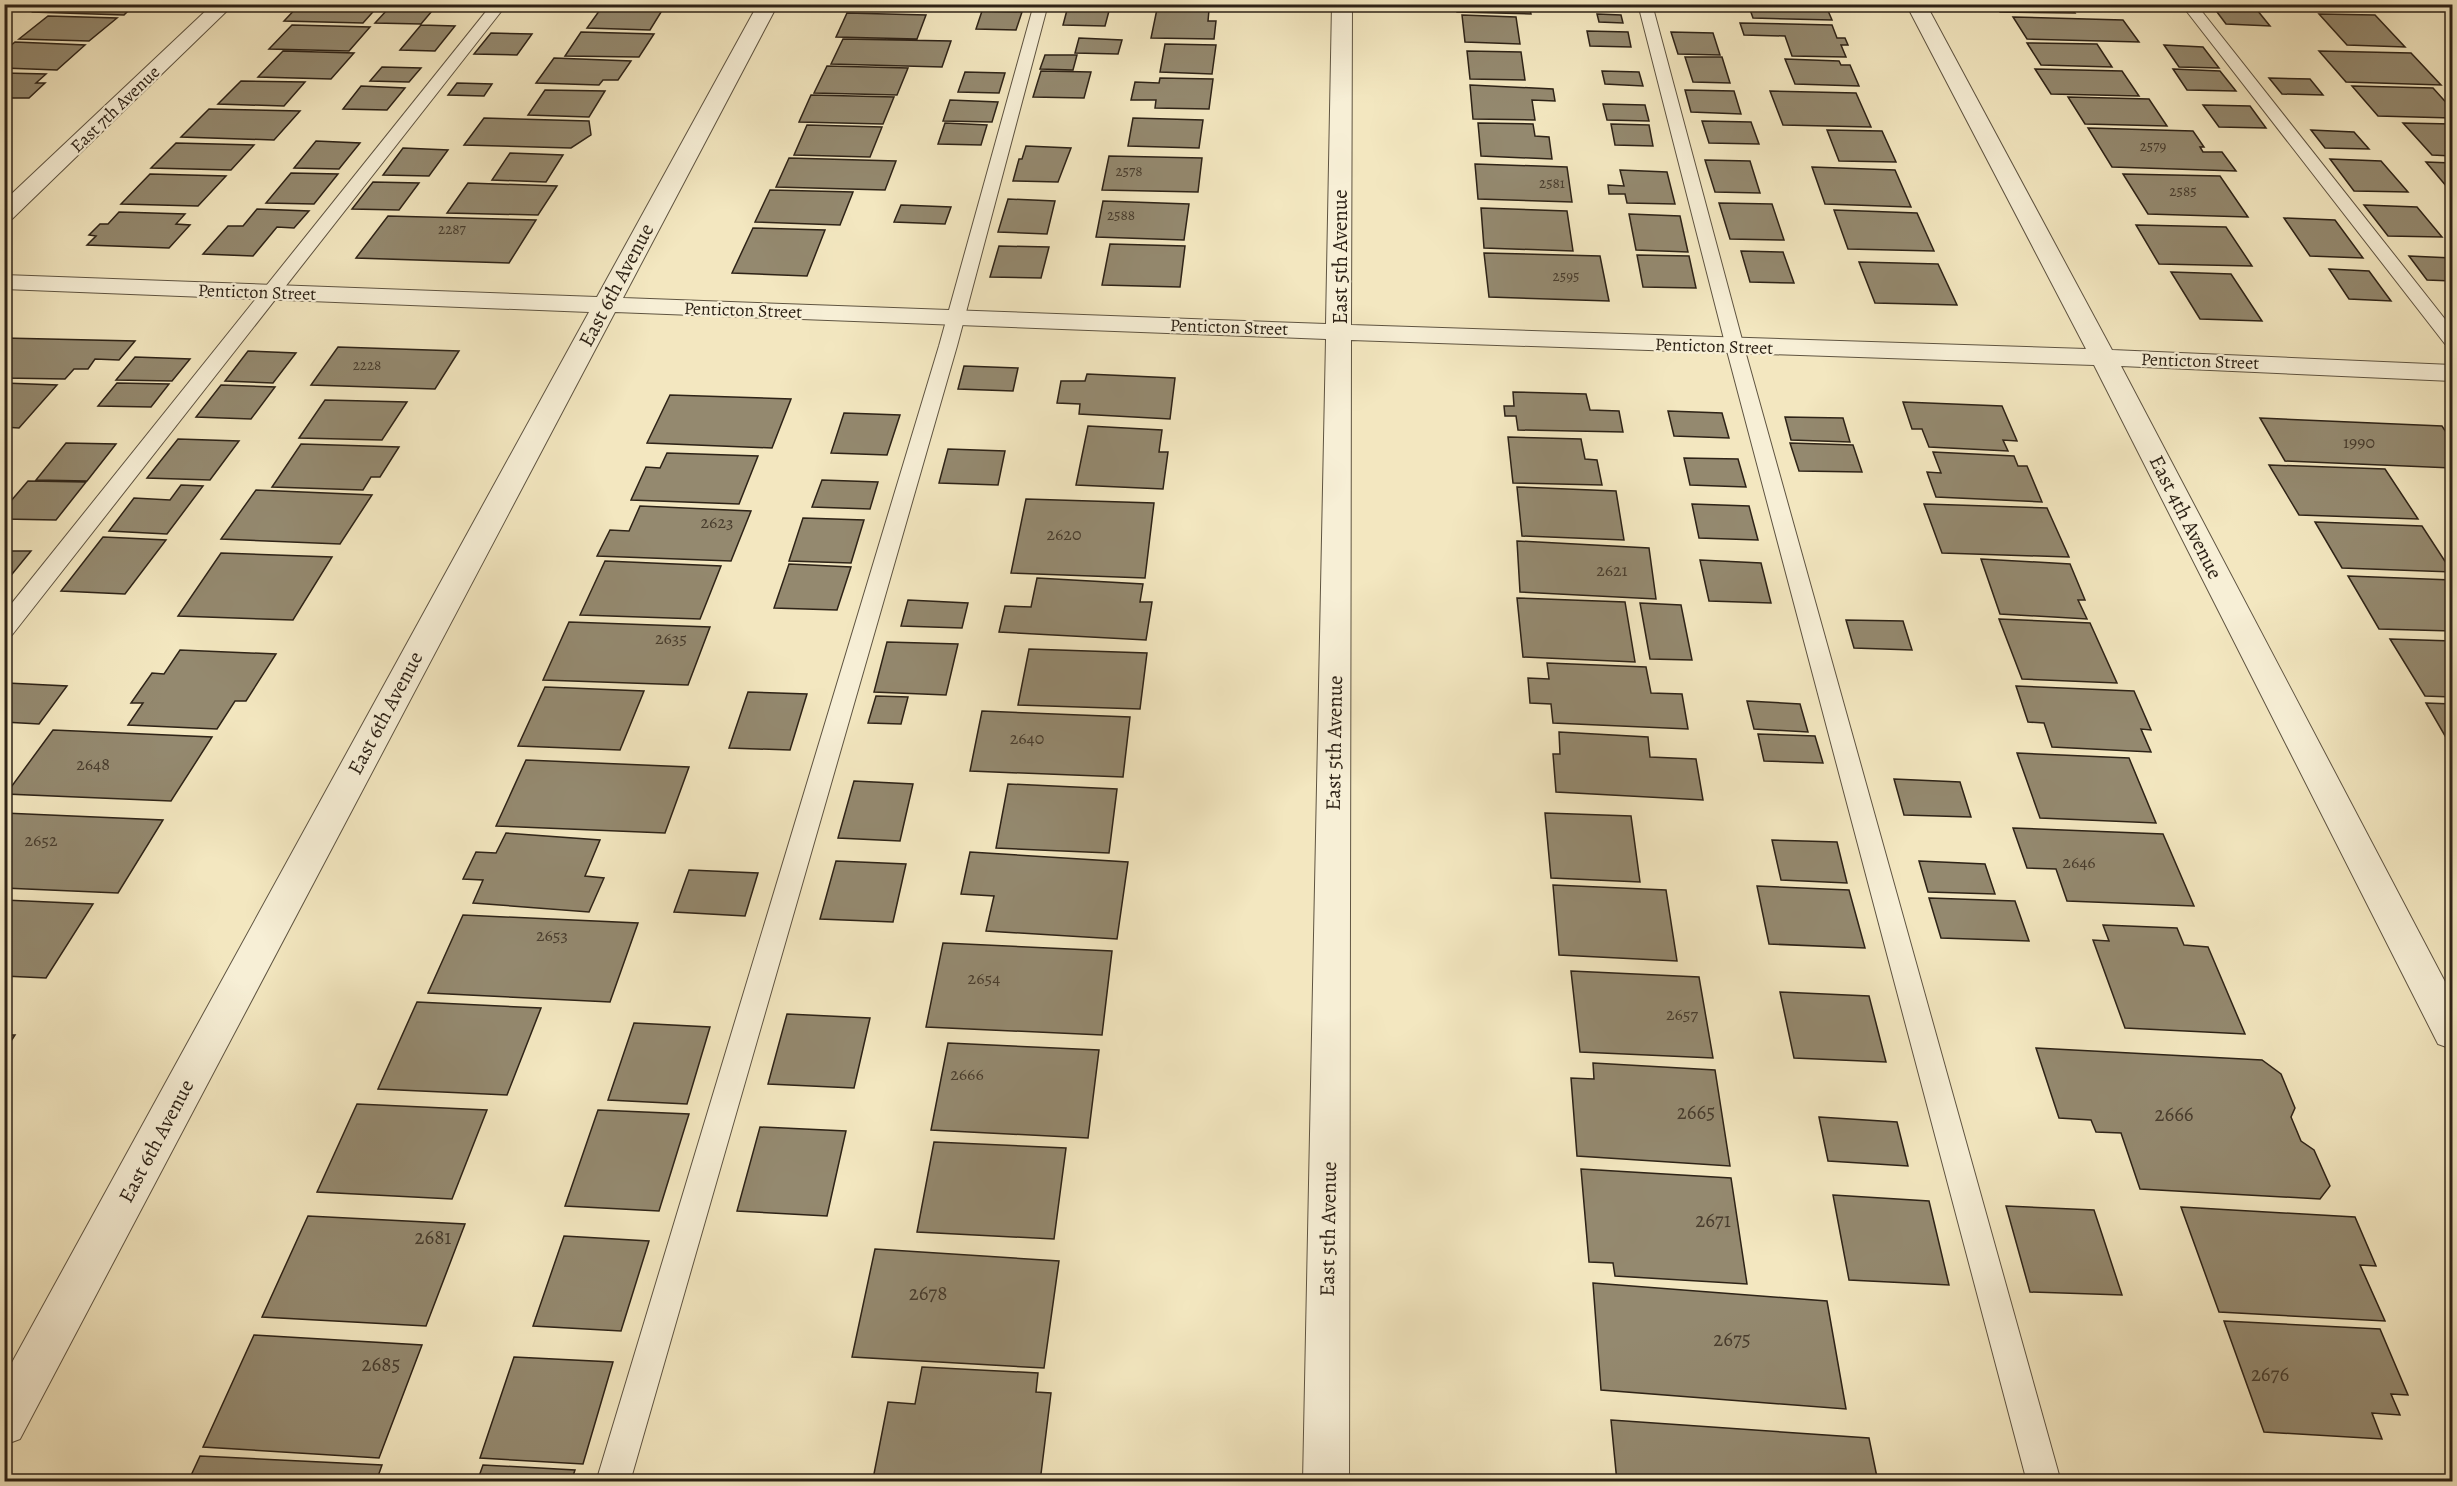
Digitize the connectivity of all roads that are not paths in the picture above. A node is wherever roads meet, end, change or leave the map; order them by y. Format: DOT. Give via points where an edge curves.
graph roads {
  1 [pos="225,4"];
  2 [pos="500,4"];
  3 [pos="768,4"];
  4 [pos="1041,4"];
  5 [pos="1342,4"];
  6 [pos="1645,4"];
  7 [pos="1916,4"];
  8 [pos="2188,4"];
  9 [pos="4,214"];
  10 [pos="4,282"];
  11 [pos="272,292"];
  12 [pos="604,306"];
  13 [pos="956,317"];
  14 [pos="1340,331"];
  15 [pos="2452,340"];
  16 [pos="1735,347"];
  17 [pos="2102,357"];
  18 [pos="2452,373"];
  19 [pos="4,629"];
  20 [pos="2452,1032"];
  21 [pos="4,1423"];
  22 [pos="613,1482"];
  23 [pos="1326,1482"];
  24 [pos="2044,1482"];
  1 -- 9 [label="street, East 7th Avenue"];
  2 -- 11 [label="lane"];
  3 -- 12 [label="street, East 6th Avenue"];
  4 -- 13 [label="lane"];
  5 -- 14 [label="street, East 5th Avenue"];
  6 -- 16 [label="lane"];
  7 -- 17 [label="street, East 4th Avenue"];
  8 -- 15 [label="lane"];
  10 -- 11 [label="street, Penticton Street"];
  11 -- 12 [label="street, Penticton Street"];
  11 -- 19 [label="lane"];
  12 -- 13 [label="street, Penticton Street"];
  12 -- 21 [label="street, East 6th Avenue"];
  13 -- 14 [label="street, Penticton Street"];
  13 -- 22 [label="lane"];
  14 -- 16 [label="street, Penticton Street"];
  14 -- 23 [label="street, East 5th Avenue"];
  16 -- 17 [label="street, Penticton Street"];
  16 -- 24 [label="lane"];
  17 -- 18 [label="street, Penticton Street"];
  17 -- 20 [label="street, East 4th Avenue"];
}
